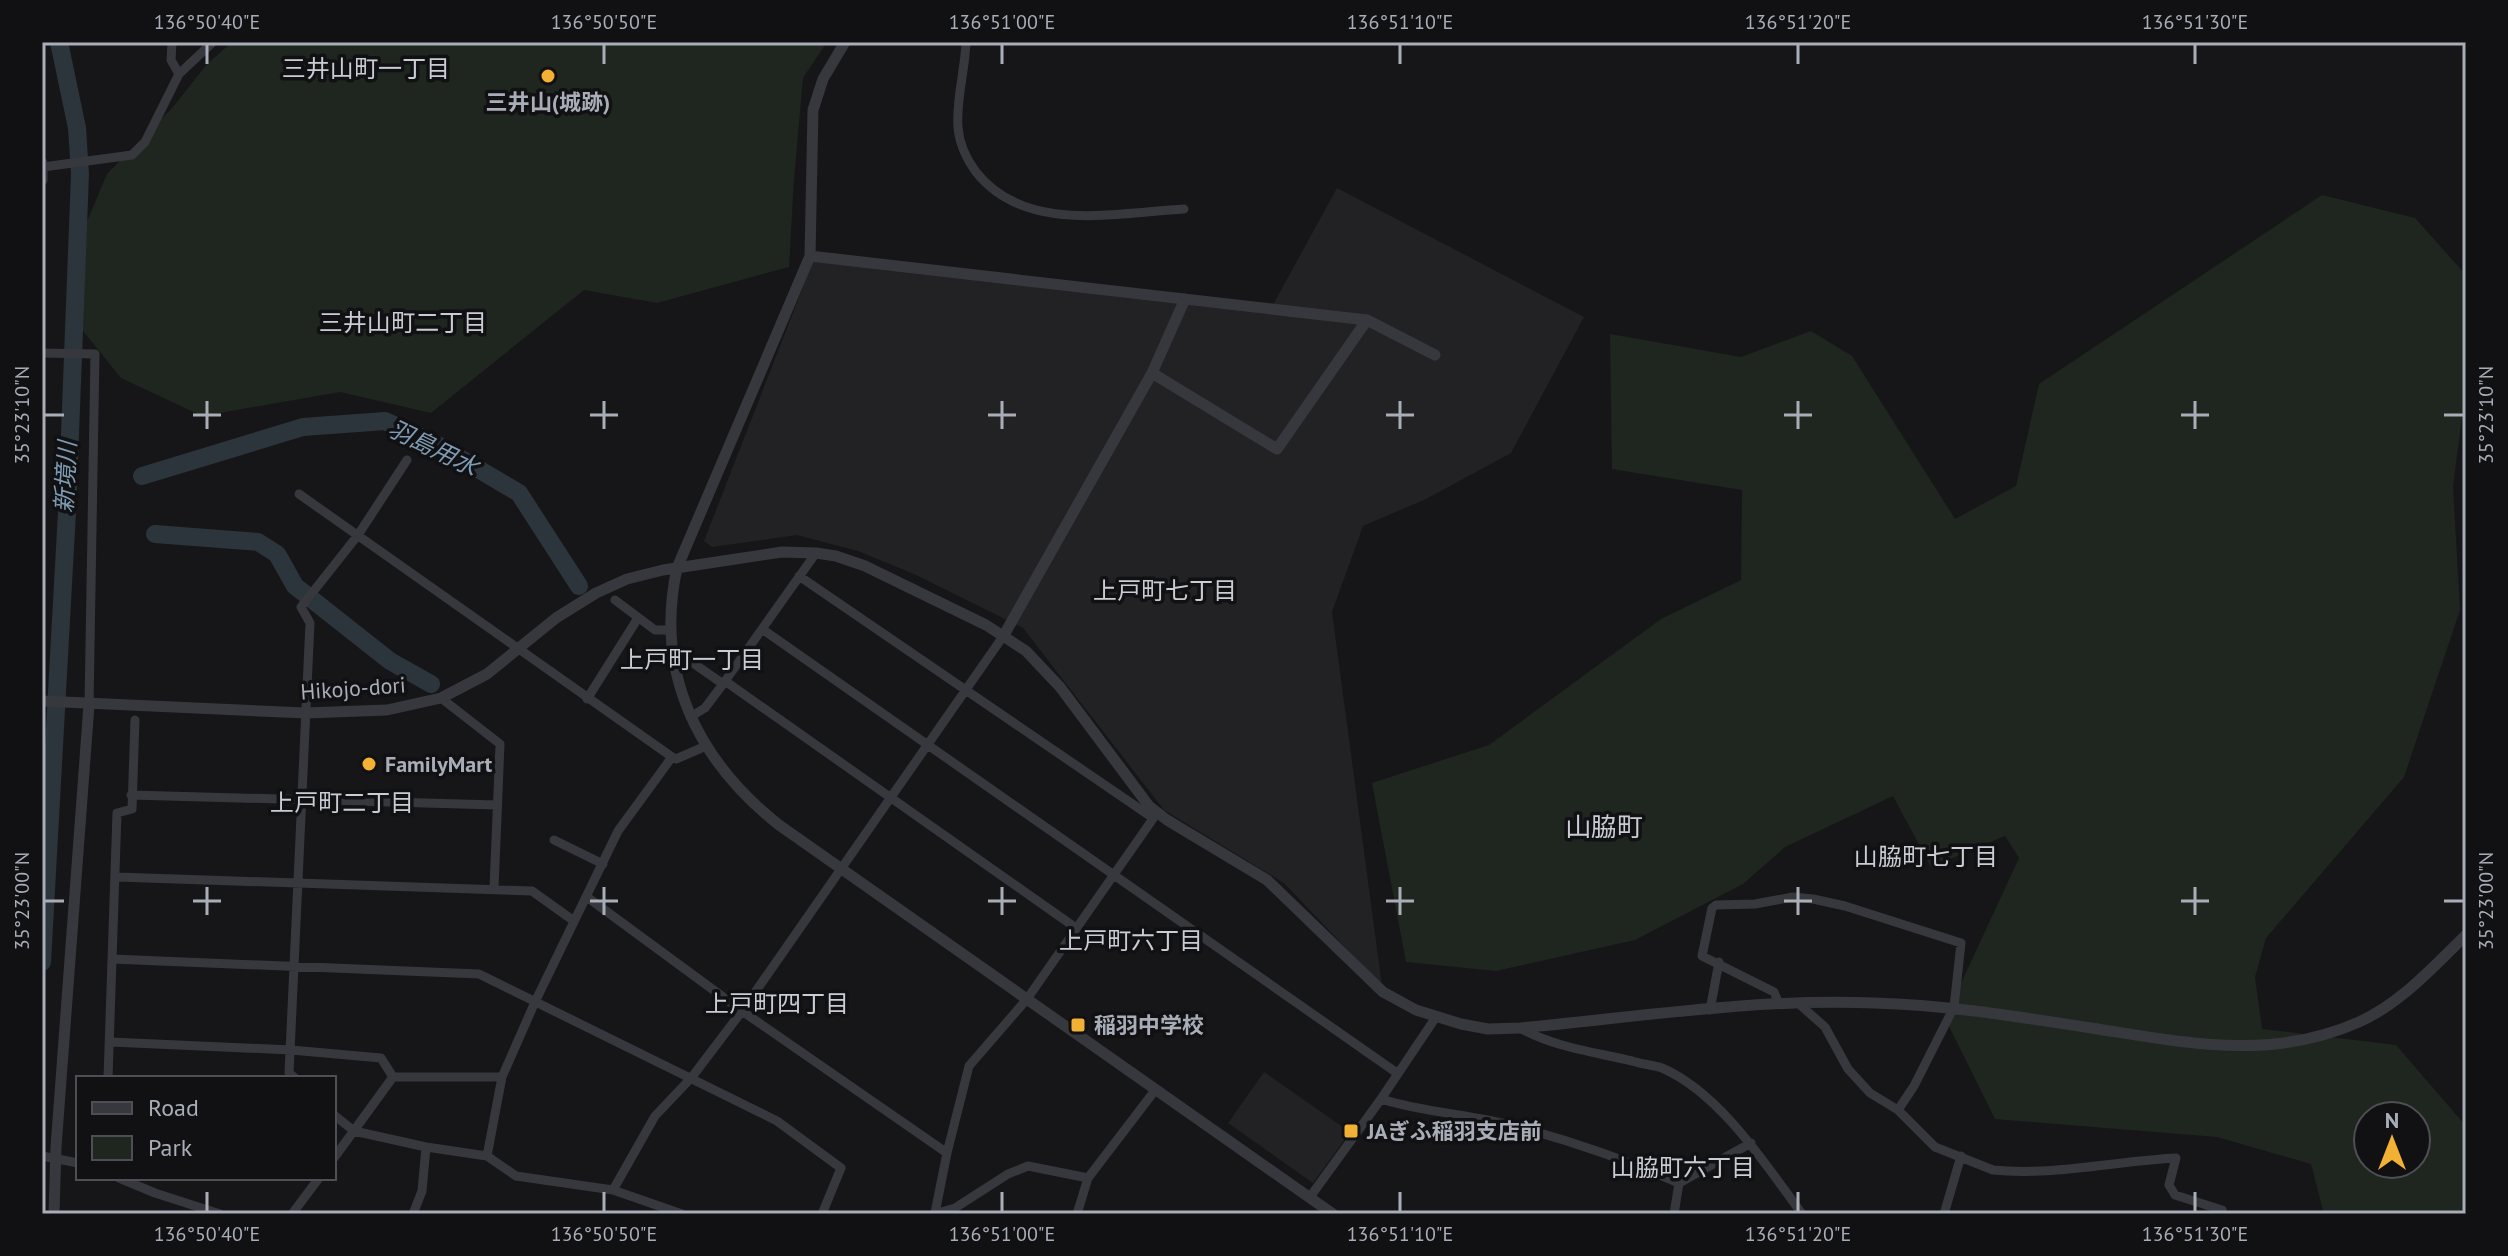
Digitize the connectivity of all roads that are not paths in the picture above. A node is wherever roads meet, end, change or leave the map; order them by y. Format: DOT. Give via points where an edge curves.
graph roads {
  1 [pos="172,42"];
  2 [pos="213,42"];
  3 [pos="845,42"];
  4 [pos="966,42"];
  5 [pos="179,74"];
  6 [pos="45,165"];
  7 [pos="42,180"];
  8 [pos="1184,209"];
  9 [pos="810,256"];
  10 [pos="1185,299"];
  11 [pos="1367,320"];
  12 [pos="42,353"];
  13 [pos="1435,355"];
  14 [pos="1152,373"];
  15 [pos="407,460"];
  16 [pos="299,494"];
  17 [pos="358,535"];
  18 [pos="816,553"];
  19 [pos="677,568"];
  20 [pos="799,576"];
  21 [pos="615,600"];
  22 [pos="638,618"];
  23 [pos="762,629"];
  24 [pos="671,630"];
  25 [pos="1004,635"];
  26 [pos="519,650"];
  27 [pos="675,666"];
  28 [pos="724,683"];
  29 [pos="966,691"];
  30 [pos="441,698"];
  31 [pos="587,699"];
  32 [pos="42,701"];
  33 [pos="89,705"];
  34 [pos="306,713"];
  35 [pos="690,717"];
  36 [pos="135,720"];
  37 [pos="929,744"];
  38 [pos="706,746"];
  39 [pos="672,757"];
  40 [pos="131,795"];
  41 [pos="891,798"];
  42 [pos="302,801"];
  43 [pos="497,805"];
  44 [pos="1155,815"];
  45 [pos="554,840"];
  46 [pos="603,864"];
  47 [pos="842,869"];
  48 [pos="1114,874"];
  49 [pos="117,877"];
  50 [pos="299,882"];
  51 [pos="494,888"];
  52 [pos="587,897"];
  53 [pos="574,921"];
  54 [pos="1076,928"];
  55 [pos="2466,935"];
  56 [pos="112,959"];
  57 [pos="1719,962"];
  58 [pos="295,966"];
  59 [pos="1027,999"];
  60 [pos="535,1002"];
  61 [pos="1779,1004"];
  62 [pos="1799,1004"];
  63 [pos="1954,1007"];
  64 [pos="1710,1010"];
  65 [pos="742,1011"];
  66 [pos="1436,1017"];
  67 [pos="1520,1028"];
  68 [pos="111,1042"];
  69 [pos="291,1050"];
  70 [pos="1397,1073"];
  71 [pos="108,1076"];
  72 [pos="290,1076"];
  73 [pos="393,1077"];
  74 [pos="502,1077"];
  75 [pos="692,1077"];
  76 [pos="1156,1089"];
  77 [pos="1381,1099"];
  78 [pos="1898,1110"];
  79 [pos="336,1117"];
  80 [pos="354,1131"];
  81 [pos="1751,1143"];
  82 [pos="426,1147"];
  83 [pos="947,1153"];
  84 [pos="336,1155"];
  85 [pos="42,1156"];
  86 [pos="487,1156"];
  87 [pos="1961,1156"];
  88 [pos="55,1158"];
  89 [pos="76,1163"];
  90 [pos="1088,1178"];
  91 [pos="124,1180"];
  92 [pos="318,1180"];
  93 [pos="1679,1183"];
  94 [pos="613,1190"];
  95 [pos="1310,1197"];
  96 [pos="56,1210"];
  97 [pos="220,1214"];
  98 [pos="292,1214"];
  99 [pos="413,1214"];
  100 [pos="682,1214"];
  101 [pos="822,1214"];
  102 [pos="935,1214"];
  103 [pos="1077,1214"];
  104 [pos="1333,1214"];
  105 [pos="1674,1214"];
  106 [pos="1802,1214"];
  107 [pos="1944,1214"];
  108 [pos="2221,1214"];
  1 -- 5 [label="street" via="171,60"];
  2 -- 5 [label="street"];
  3 -- 9 [label="street" via="823,79 813,110"];
  4 -- 8 [label="street" via="958,130 971,166 985,183 1006,199 1041,213"];
  5 -- 6 [label="street" via="145,142 132,155"];
  6 -- 7 [label="street"];
  9 -- 10 [label="street"];
  9 -- 19 [label="street"];
  10 -- 11 [label="street"];
  10 -- 14 [label="street"];
  11 -- 13 [label="street"];
  11 -- 14 [label="street" via="1277,449"];
  12 -- 33 [label="street" via="95,354"];
  14 -- 25 [label="street"];
  15 -- 17 [label="street"];
  16 -- 17 [label="street"];
  17 -- 26 [label="street"];
  17 -- 34 [label="street" via="301,607 310,623"];
  18 -- 19 [label="street, Hikojo-dori" via="782,552"];
  18 -- 20 [label="street"];
  18 -- 25 [label="street, Hikojo-dori" via="865,566"];
  19 -- 24 [label="street"];
  19 -- 26 [label="street, Hikojo-dori" via="627,579 596,593"];
  20 -- 23 [label="street"];
  20 -- 29 [label="street"];
  21 -- 22 [label="street"];
  22 -- 24 [label="street" via="655,630"];
  22 -- 31 [label="street"];
  23 -- 28 [label="street"];
  23 -- 37 [label="street"];
  24 -- 27 [label="street"];
  25 -- 29 [label="street"];
  25 -- 44 [label="street, Hikojo-dori" via="1045,669"];
  26 -- 30 [label="street, Hikojo-dori"];
  26 -- 31 [label="street"];
  27 -- 28 [label="street" via="693,663"];
  27 -- 35 [label="street"];
  28 -- 35 [label="street" via="705,708"];
  28 -- 41 [label="street"];
  29 -- 37 [label="street"];
  29 -- 44 [label="street"];
  30 -- 34 [label="street, Hikojo-dori" via="387,710"];
  30 -- 43 [label="street" via="500,744"];
  31 -- 39 [label="street"];
  32 -- 33 [label="street, Hikojo-dori"];
  33 -- 34 [label="street, Hikojo-dori"];
  33 -- 88 [label="street"];
  34 -- 42 [label="street"];
  35 -- 38 [label="street"];
  36 -- 40 [label="street"];
  37 -- 41 [label="street"];
  37 -- 48 [label="street"];
  38 -- 39 [label="street"];
  38 -- 47 [label="street" via="747,798"];
  39 -- 46 [label="street" via="618,831"];
  40 -- 42 [label="street"];
  40 -- 49 [label="street" via="132,809 117,813"];
  41 -- 47 [label="street"];
  41 -- 54 [label="street"];
  42 -- 43 [label="street"];
  42 -- 50 [label="street"];
  43 -- 51 [label="street"];
  44 -- 48 [label="street"];
  44 -- 66 [label="street, Hikojo-dori" via="1267,880 1383,992"];
  45 -- 46 [label="street"];
  46 -- 52 [label="street"];
  47 -- 59 [label="street"];
  47 -- 65 [label="street"];
  48 -- 54 [label="street"];
  48 -- 70 [label="street"];
  49 -- 50 [label="street"];
  49 -- 56 [label="street"];
  50 -- 51 [label="street"];
  50 -- 58 [label="street"];
  51 -- 53 [label="street" via="532,891"];
  52 -- 53 [label="street"];
  52 -- 65 [label="street"];
  53 -- 60 [label="street"];
  54 -- 59 [label="street"];
  55 -- 63 [label="street, Hikojo-dori" via="2408,992 2361,1021 2321,1036 2268,1046 2188,1043"];
  56 -- 58 [label="street"];
  56 -- 68 [label="street"];
  57 -- 61 [label="street" via="1774,992"];
  57 -- 63 [label="street" via="1702,956 1716,905 1813,899 1961,943"];
  57 -- 64 [label="street"];
  58 -- 60 [label="street" via="479,974"];
  58 -- 69 [label="street"];
  59 -- 76 [label="street"];
  59 -- 83 [label="street" via="969,1066"];
  60 -- 74 [label="street"];
  60 -- 75 [label="street"];
  61 -- 62 [label="street, Hikojo-dori"];
  61 -- 64 [label="street, Hikojo-dori"];
  62 -- 63 [label="street, Hikojo-dori"];
  62 -- 78 [label="street" via="1825,1027 1848,1069 1870,1093"];
  63 -- 78 [label="street"];
  64 -- 67 [label="street, Hikojo-dori"];
  65 -- 75 [label="street"];
  65 -- 83 [label="street"];
  66 -- 67 [label="street, Hikojo-dori" via="1488,1029"];
  66 -- 70 [label="street"];
  67 -- 81 [label="street" via="1540,1040 1662,1068 1718,1108"];
  68 -- 69 [label="street"];
  68 -- 71 [label="street"];
  69 -- 72 [label="street"];
  69 -- 73 [label="street" via="381,1058"];
  70 -- 77 [label="street"];
  73 -- 74 [label="street"];
  73 -- 80 [label="street"];
  74 -- 86 [label="street"];
  75 -- 94 [label="street" via="655,1116"];
  75 -- 101 [label="street" via="777,1121 841,1168"];
  76 -- 90 [label="street"];
  76 -- 95 [label="street"];
  77 -- 93 [label="street" via="1514,1126 1600,1151"];
  77 -- 95 [label="street"];
  78 -- 87 [label="street" via="1935,1147"];
  79 -- 80 [label="street"];
  80 -- 82 [label="street"];
  80 -- 84 [label="street"];
  81 -- 93 [label="street"];
  81 -- 106 [label="street"];
  82 -- 86 [label="street"];
  82 -- 99 [label="street" via="422,1191"];
  83 -- 102 [label="street"];
  85 -- 88 [label="street"];
  86 -- 94 [label="street" via="516,1176"];
  87 -- 107 [label="street"];
  87 -- 108 [label="street" via="2003,1171 2176,1158 2169,1185 2175,1195 2222,1210"];
  88 -- 89 [label="street"];
  88 -- 96 [label="street"];
  90 -- 102 [label="street" via="1028,1166"];
  90 -- 103 [label="street"];
  91 -- 97 [label="street"];
  92 -- 98 [label="street"];
  93 -- 105 [label="street"];
  94 -- 100 [label="street"];
  95 -- 104 [label="street"];
}
